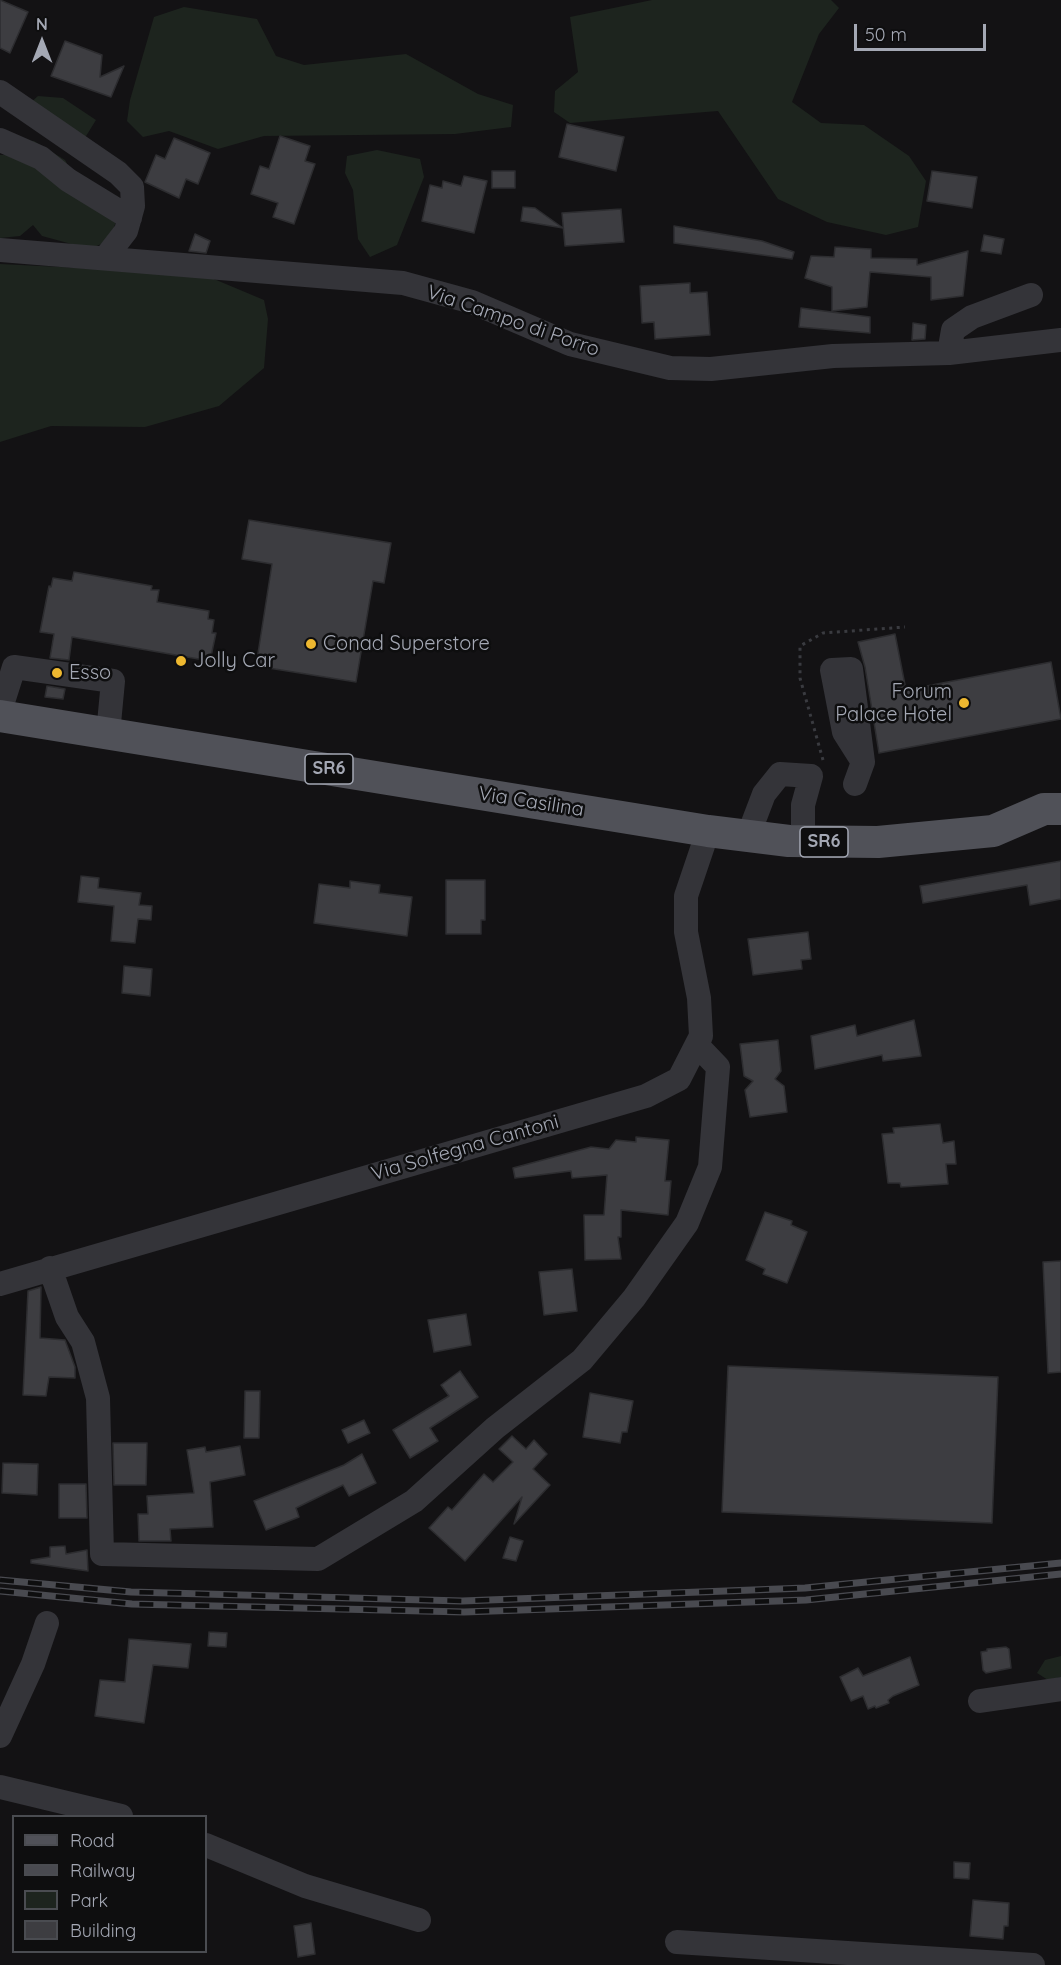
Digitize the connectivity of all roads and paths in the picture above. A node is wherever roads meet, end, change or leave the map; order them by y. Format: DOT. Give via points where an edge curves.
graph roads {
  1 [pos="0,92"];
  2 [pos="0,140"];
  3 [pos="130,218"];
  4 [pos="0,250"];
  5 [pos="105,258"];
  6 [pos="1031,295"];
  7 [pos="1061,340"];
  8 [pos="949,353"];
  9 [pos="0,711"];
  10 [pos="0,716"];
  11 [pos="108,734"];
  12 [pos="1061,809"];
  13 [pos="1061,828"];
  14 [pos="708,831"];
  15 [pos="993,831"];
  16 [pos="748,836"];
  17 [pos="803,842"];
  18 [pos="697,1045"];
  19 [pos="50,1268"];
  20 [pos="0,1284"];
  21 [pos="47,1623"];
  22 [pos="1061,1689"];
  23 [pos="980,1701"];
  24 [pos="0,1736"];
  25 [pos="0,1787"];
  26 [pos="117,1815"];
  27 [pos="207,1845"];
  28 [pos="419,1920"];
  29 [pos="677,1942"];
  30 [pos="1033,1965"];
  1 -- 3 [label="street" via="118,173 132,187"];
  2 -- 3 [label="street" via="41,158 68,180"];
  3 -- 5 [label="street" via="126,231"];
  4 -- 5 [label="street, Via Campo di Porro"];
  5 -- 8 [label="street, Via Campo di Porro" via="403,284 472,302 570,344 670,368 711,369 833,357"];
  6 -- 8 [label="street" via="972,317 953,330"];
  7 -- 8 [label="street, Via Campo di Porro"];
  9 -- 11 [label="street" via="14,667 113,681"];
  10 -- 11 [label="main road, Via Casilina / SR6"];
  11 -- 14 [label="main road, Via Casilina / SR6"];
  12 -- 15 [label="main road, Via Casilina / SR6" via="1044,809"];
  13 -- 15 [label="main road"];
  14 -- 16 [label="main road, Via Casilina / SR6"];
  14 -- 18 [label="street, Via Solfegna Cantoni" via="686,896 686,932 699,998 701,1036"];
  15 -- 17 [label="main road, Via Casilina / SR6" via="878,842"];
  16 -- 17 [label="main road, Via Casilina / SR6"];
  16 -- 17 [label="street" via="764,794 780,774 811,776 803,806"];
  18 -- 19 [label="street, Via Solfegna Cantoni" via="679,1079 646,1096"];
  18 -- 19 [label="street" via="718,1067 710,1167 687,1223 634,1298 582,1360 495,1428 414,1501 318,1559 102,1554 98,1398 83,1342 67,1317"];
  19 -- 20 [label="street, Via Solfegna Cantoni"];
  21 -- 24 [label="street"];
  22 -- 23 [label="street"];
  25 -- 26 [label="street"];
  27 -- 28 [label="street" via="305,1886"];
  29 -- 30 [label="street"];
}
